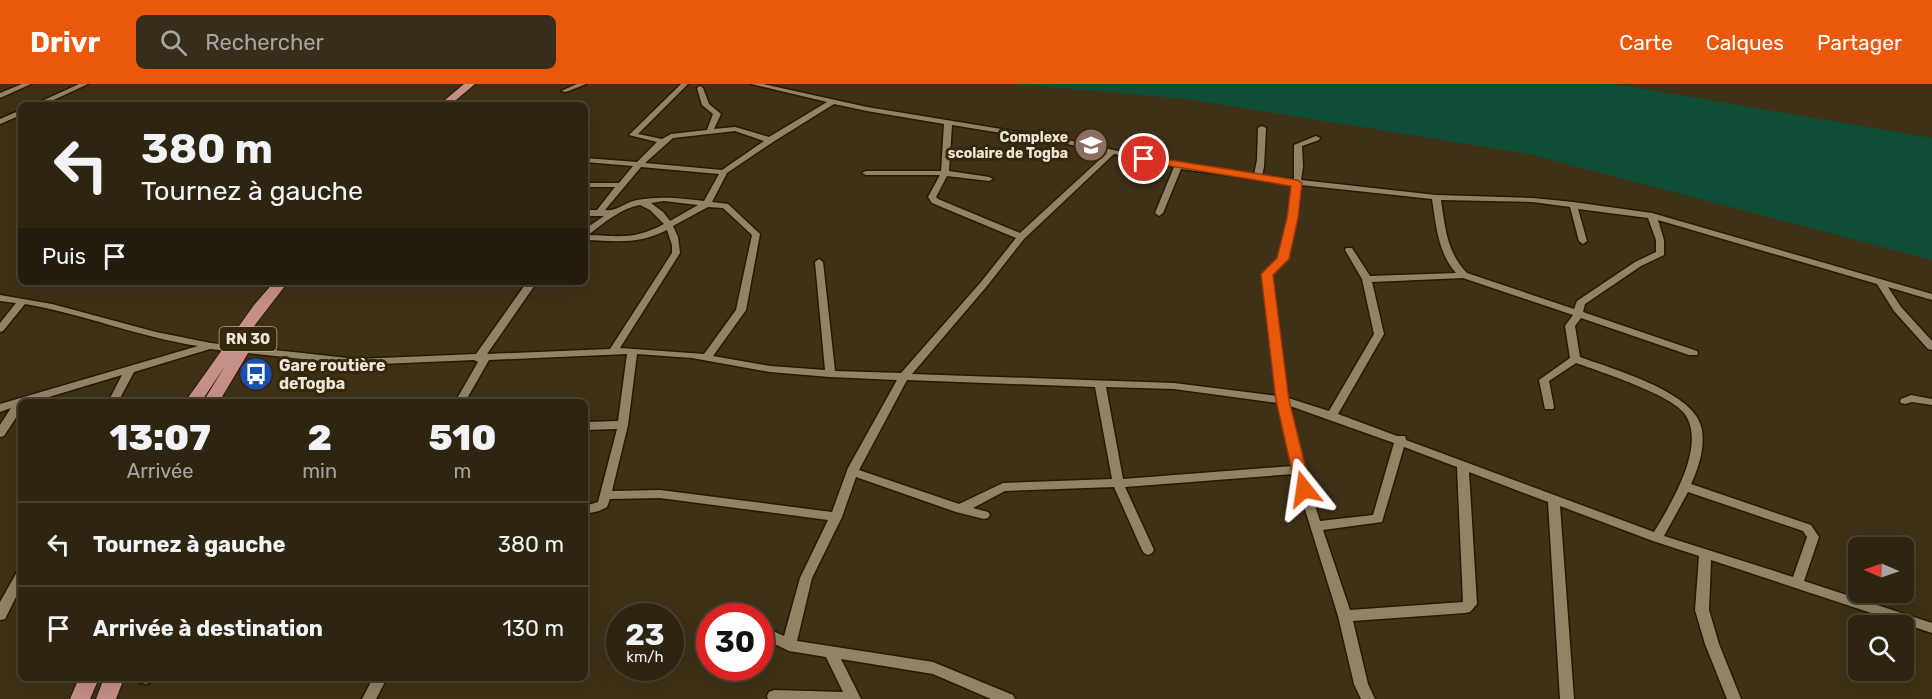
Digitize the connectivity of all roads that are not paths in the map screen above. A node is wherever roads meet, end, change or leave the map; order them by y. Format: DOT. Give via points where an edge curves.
graph roads {
  1 [pos="28,84"];
  2 [pos="85,84"];
  3 [pos="470,84"];
  4 [pos="479,84"];
  5 [pos="583,84"];
  6 [pos="685,84"];
  7 [pos="754,84"];
  8 [pos="700,88"];
  9 [pos="564,91"];
  10 [pos="0,96"];
  11 [pos="44,102"];
  12 [pos="448,102"];
  13 [pos="458,102"];
  14 [pos="832,102"];
  15 [pos="18,113"];
  16 [pos="0,122"];
  17 [pos="948,124"];
  18 [pos="1262,128"];
  19 [pos="710,131"];
  20 [pos="1316,138"];
  21 [pos="770,140"];
  22 [pos="662,141"];
  23 [pos="1112,152"];
  24 [pos="588,160"];
  25 [pos="640,166"];
  26 [pos="1178,166"];
  27 [pos="724,172"];
  28 [pos="866,173"];
  29 [pos="945,173"];
  30 [pos="1257,178"];
  31 [pos="989,179"];
  32 [pos="1297,183"];
  33 [pos="588,185"];
  34 [pos="621,185"];
  35 [pos="1436,197"];
  36 [pos="638,202"];
  37 [pos="707,204"];
  38 [pos="1573,204"];
  39 [pos="588,213"];
  40 [pos="599,213"];
  41 [pos="613,213"];
  42 [pos="1159,213"];
  43 [pos="1652,216"];
  44 [pos="668,224"];
  45 [pos="588,233"];
  46 [pos="588,235"];
  47 [pos="1021,237"];
  48 [pos="1582,241"];
  49 [pos="1349,250"];
  50 [pos="819,262"];
  51 [pos="1464,275"];
  52 [pos="1366,279"];
  53 [pos="1880,282"];
  54 [pos="278,285"];
  55 [pos="290,285"];
  56 [pos="530,285"];
  57 [pos="1932,297"];
  58 [pos="0,298"];
  59 [pos="22,301"];
  60 [pos="1578,315"];
  61 [pos="0,329"];
  62 [pos="210,346"];
  63 [pos="237,347"];
  64 [pos="1932,347"];
  65 [pos="632,351"];
  66 [pos="613,352"];
  67 [pos="1693,353"];
  68 [pos="481,358"];
  69 [pos="706,358"];
  70 [pos="1575,359"];
  71 [pos="129,371"];
  72 [pos="830,374"];
  73 [pos="905,375"];
  74 [pos="1100,383"];
  75 [pos="31,399"];
  76 [pos="115,399"];
  77 [pos="195,399"];
  78 [pos="212,399"];
  79 [pos="461,399"];
  80 [pos="1282,400"];
  81 [pos="1905,402"];
  82 [pos="1932,402"];
  83 [pos="18,403"];
  84 [pos="18,406"];
  85 [pos="1549,407"];
  86 [pos="0,408"];
  87 [pos="1332,416"];
  88 [pos="623,425"];
  89 [pos="588,426"];
  90 [pos="0,433"];
  91 [pos="1401,439"];
  92 [pos="1463,464"];
  93 [pos="1298,470"];
  94 [pos="853,472"];
  95 [pos="1118,483"];
  96 [pos="1686,487"];
  97 [pos="605,495"];
  98 [pos="1554,500"];
  99 [pos="960,508"];
  100 [pos="588,509"];
  101 [pos="984,515"];
  102 [pos="836,517"];
  103 [pos="1315,526"];
  104 [pos="1657,538"];
  105 [pos="1148,550"];
  106 [pos="1705,553"];
  107 [pos="18,581"];
  108 [pos="1797,584"];
  109 [pos="0,615"];
  110 [pos="1346,615"];
  111 [pos="1932,628"];
  112 [pos="774,637"];
  113 [pos="789,645"];
  114 [pos="830,651"];
  115 [pos="88,681"];
  116 [pos="113,681"];
  117 [pos="378,681"];
  118 [pos="774,696"];
  119 [pos="81,699"];
  120 [pos="106,699"];
  121 [pos="369,699"];
  122 [pos="853,699"];
  123 [pos="1008,699"];
  124 [pos="1368,699"];
  125 [pos="1567,699"];
  126 [pos="1734,699"];
  1 -- 10 [label="street"];
  2 -- 11 [label="street"];
  3 -- 12 [label="main road"];
  4 -- 13 [label="main road"];
  5 -- 9 [label="street"];
  6 -- 22 [label="street" via="633,135"];
  7 -- 14 [label="street"];
  8 -- 19 [label="street" via="706,105 717,114"];
  14 -- 17 [label="street"];
  14 -- 21 [label="street"];
  15 -- 16 [label="street"];
  17 -- 23 [label="street"];
  17 -- 29 [label="street"];
  18 -- 30 [label="street" via="1261,171"];
  19 -- 21 [label="street" via="742,129"];
  19 -- 22 [label="street" via="670,136"];
  20 -- 32 [label="street" via="1298,144"];
  21 -- 27 [label="street"];
  22 -- 25 [label="street"];
  23 -- 26 [label="street"];
  23 -- 47 [label="street"];
  24 -- 25 [label="street"];
  25 -- 27 [label="street"];
  25 -- 34 [label="street"];
  26 -- 30 [label="street"];
  26 -- 42 [label="street"];
  27 -- 37 [label="street"];
  28 -- 29 [label="street"];
  29 -- 31 [label="street"];
  29 -- 47 [label="street" via="932,197 937,204"];
  30 -- 32 [label="street"];
  32 -- 35 [label="street"];
  32 -- 80 [label="street" via="1283,259 1267,274"];
  33 -- 34 [label="street"];
  34 -- 40 [label="street"];
  35 -- 38 [label="street" via="1480,196"];
  35 -- 51 [label="street" via="1451,265"];
  36 -- 37 [label="street" via="664,199"];
  36 -- 41 [label="street"];
  36 -- 44 [label="street" via="650,205"];
  37 -- 44 [label="street"];
  37 -- 69 [label="street" via="728,207 756,234 756,240 741,310"];
  38 -- 43 [label="street"];
  38 -- 48 [label="street"];
  39 -- 40 [label="street"];
  40 -- 41 [label="street"];
  41 -- 45 [label="street"];
  43 -- 53 [label="street"];
  43 -- 60 [label="street" via="1661,253 1580,303"];
  44 -- 46 [label="street" via="650,235 633,239"];
  44 -- 66 [label="street" via="676,240 676,252"];
  47 -- 73 [label="street"];
  49 -- 52 [label="street"];
  50 -- 72 [label="street"];
  51 -- 52 [label="street"];
  51 -- 60 [label="street"];
  52 -- 87 [label="street" via="1379,334"];
  53 -- 57 [label="street"];
  53 -- 64 [label="street" via="1897,309"];
  54 -- 63 [label="main road, RN 30 / RN 30"];
  55 -- 63 [label="main road, RN 30"];
  56 -- 68 [label="street"];
  58 -- 59 [label="street"];
  59 -- 61 [label="street"];
  59 -- 62 [label="street" via="163,338"];
  60 -- 67 [label="street"];
  60 -- 70 [label="street" via="1570,326"];
  62 -- 63 [label="street"];
  62 -- 71 [label="street"];
  63 -- 68 [label="street" via="357,362"];
  63 -- 77 [label="main road, RN 30 / RN 30"];
  63 -- 78 [label="main road, RN 30"];
  65 -- 66 [label="street"];
  65 -- 69 [label="street"];
  65 -- 88 [label="street"];
  66 -- 68 [label="street"];
  68 -- 79 [label="street"];
  69 -- 72 [label="street"];
  70 -- 85 [label="street" via="1544,380"];
  70 -- 96 [label="street" via="1672,399 1688,410 1697,437"];
  71 -- 75 [label="street"];
  71 -- 76 [label="street"];
  72 -- 73 [label="street"];
  73 -- 74 [label="street"];
  73 -- 94 [label="street"];
  74 -- 80 [label="street" via="1174,386"];
  74 -- 95 [label="street"];
  80 -- 87 [label="street"];
  80 -- 93 [label="street"];
  81 -- 82 [label="street" via="1911,398"];
  83 -- 86 [label="street"];
  84 -- 90 [label="street"];
  87 -- 91 [label="street"];
  88 -- 89 [label="street"];
  88 -- 97 [label="street"];
  91 -- 92 [label="street"];
  91 -- 103 [label="street" via="1378,519"];
  92 -- 98 [label="street"];
  92 -- 110 [label="street" via="1470,604 1465,608"];
  93 -- 95 [label="street"];
  93 -- 103 [label="street"];
  94 -- 99 [label="street"];
  94 -- 102 [label="street"];
  95 -- 99 [label="street" via="1003,486"];
  95 -- 105 [label="street"];
  96 -- 104 [label="street"];
  96 -- 108 [label="street" via="1810,530 1813,537"];
  97 -- 100 [label="street" via="603,504"];
  97 -- 102 [label="street" via="660,494"];
  98 -- 104 [label="street"];
  98 -- 125 [label="street"];
  99 -- 101 [label="street"];
  102 -- 113 [label="street" via="806,578"];
  103 -- 110 [label="street"];
  104 -- 106 [label="street"];
  106 -- 108 [label="street"];
  106 -- 126 [label="street" via="1702,609"];
  107 -- 109 [label="street"];
  108 -- 111 [label="street"];
  110 -- 124 [label="street"];
  112 -- 113 [label="street"];
  113 -- 114 [label="street"];
  114 -- 122 [label="street"];
  114 -- 123 [label="street" via="933,668"];
  115 -- 119 [label="main road"];
  116 -- 120 [label="main road"];
  117 -- 121 [label="street"];
  118 -- 122 [label="street"];
}
